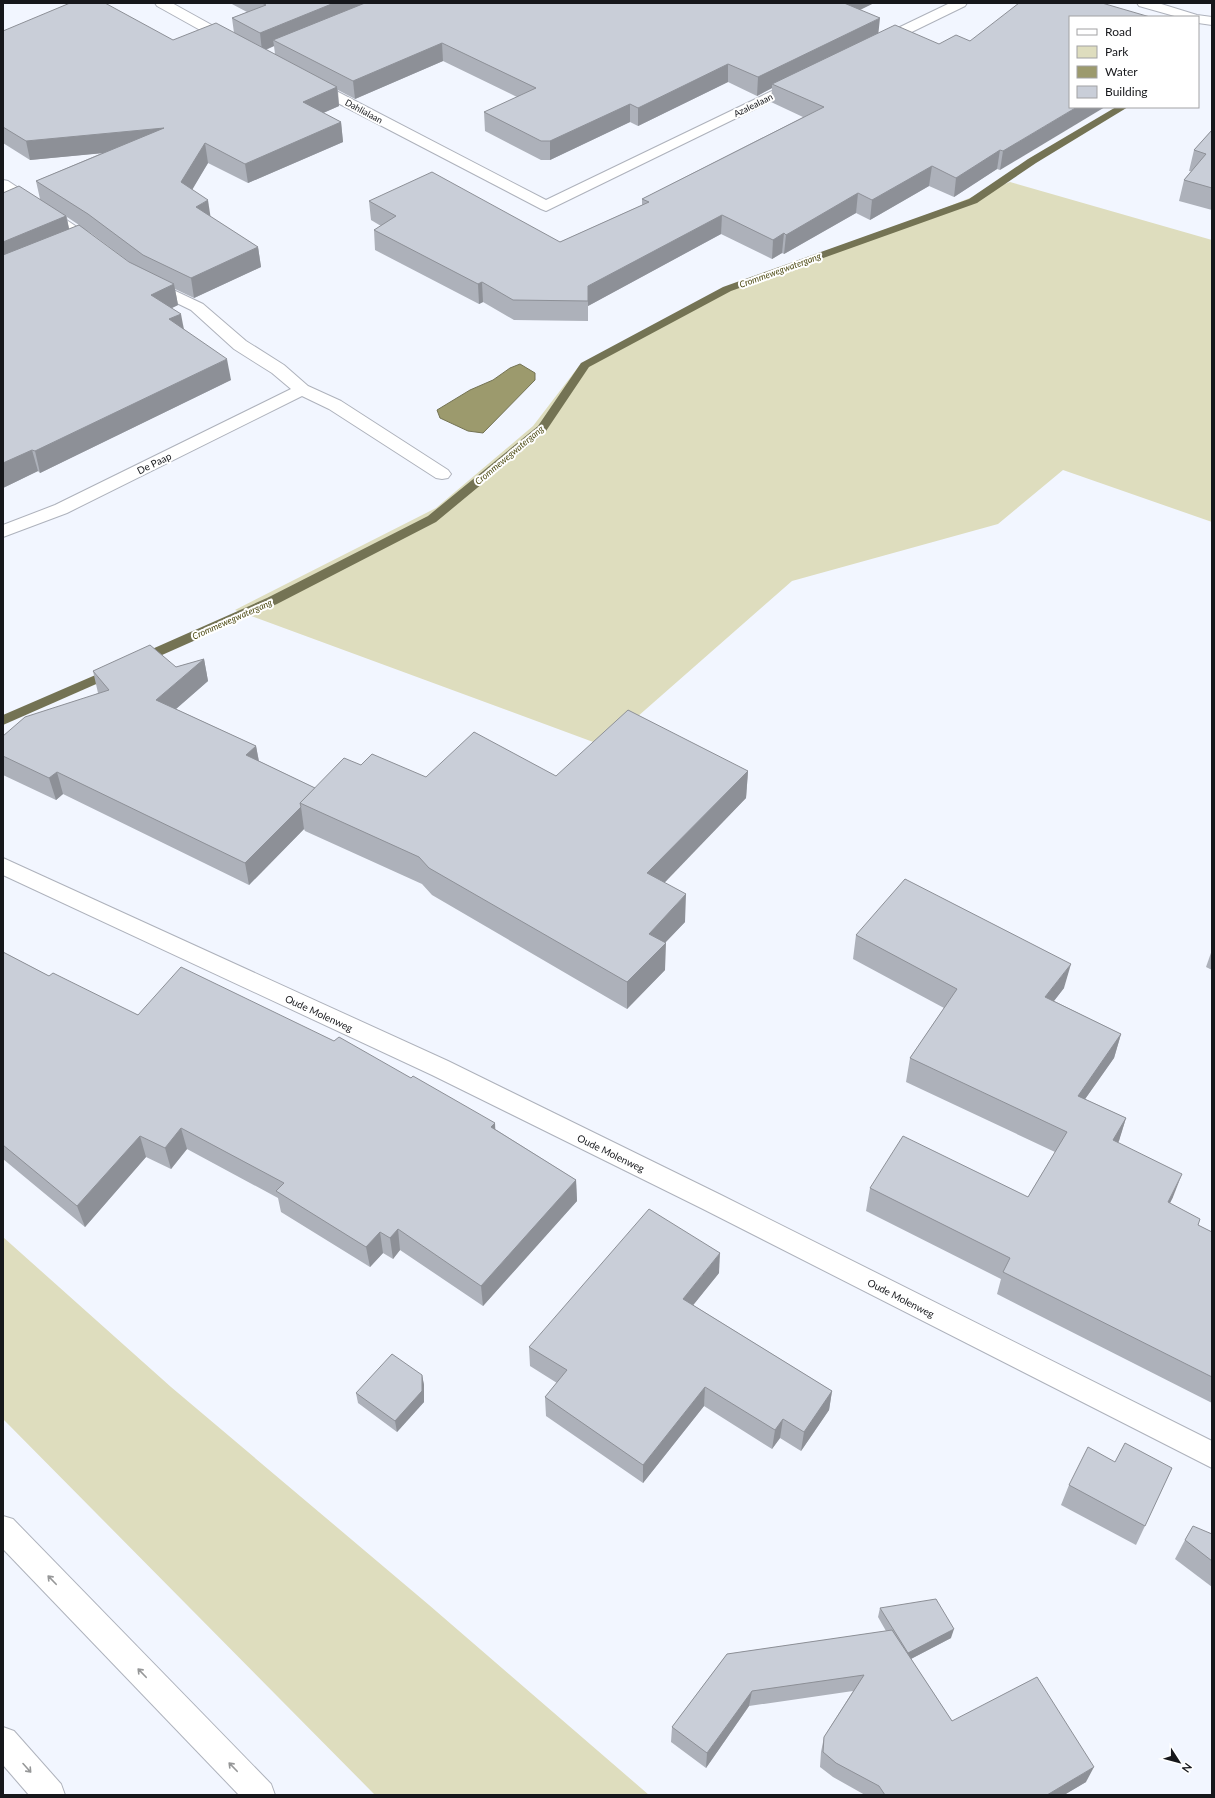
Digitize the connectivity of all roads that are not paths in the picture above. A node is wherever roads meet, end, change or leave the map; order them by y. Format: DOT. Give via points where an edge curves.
graph roads {
  1 [pos="162,3"];
  2 [pos="960,3"];
  3 [pos="1144,3"];
  4 [pos="1189,16"];
  5 [pos="1199,19"];
  6 [pos="1212,21"];
  7 [pos="241,47"];
  8 [pos="867,49"];
  9 [pos="810,77"];
  10 [pos="303,79"];
  11 [pos="3,184"];
  12 [pos="546,206"];
  13 [pos="110,256"];
  14 [pos="134,275"];
  15 [pos="302,390"];
  16 [pos="442,474"];
  17 [pos="3,531"];
  18 [pos="3,866"];
  19 [pos="1212,1455"];
  20 [pos="3,1529"];
  21 [pos="3,1742"];
  22 [pos="50,1795"];
  23 [pos="260,1795"];
  1 -- 7 [label="main road"];
  2 -- 8 [label="main road"];
  3 -- 4 [label="main road"];
  5 -- 6 [label="main road"];
  9 -- 12 [label="main road, Azalealaan"];
  10 -- 12 [label="main road, Dahlialaan"];
  11 -- 13 [label="main road" via="79,241"];
  14 -- 15 [label="main road" via="197,306 240,346 278,369"];
  15 -- 16 [label="main road" via="335,405"];
  15 -- 17 [label="main road, De Paap" via="61,510"];
  18 -- 19 [label="main road, Oude Molenweg" via="440,1068 712,1202"];
  23 -- 20 [label="main road, one-way"];
  21 -- 22 [label="main road, one-way"];
}
